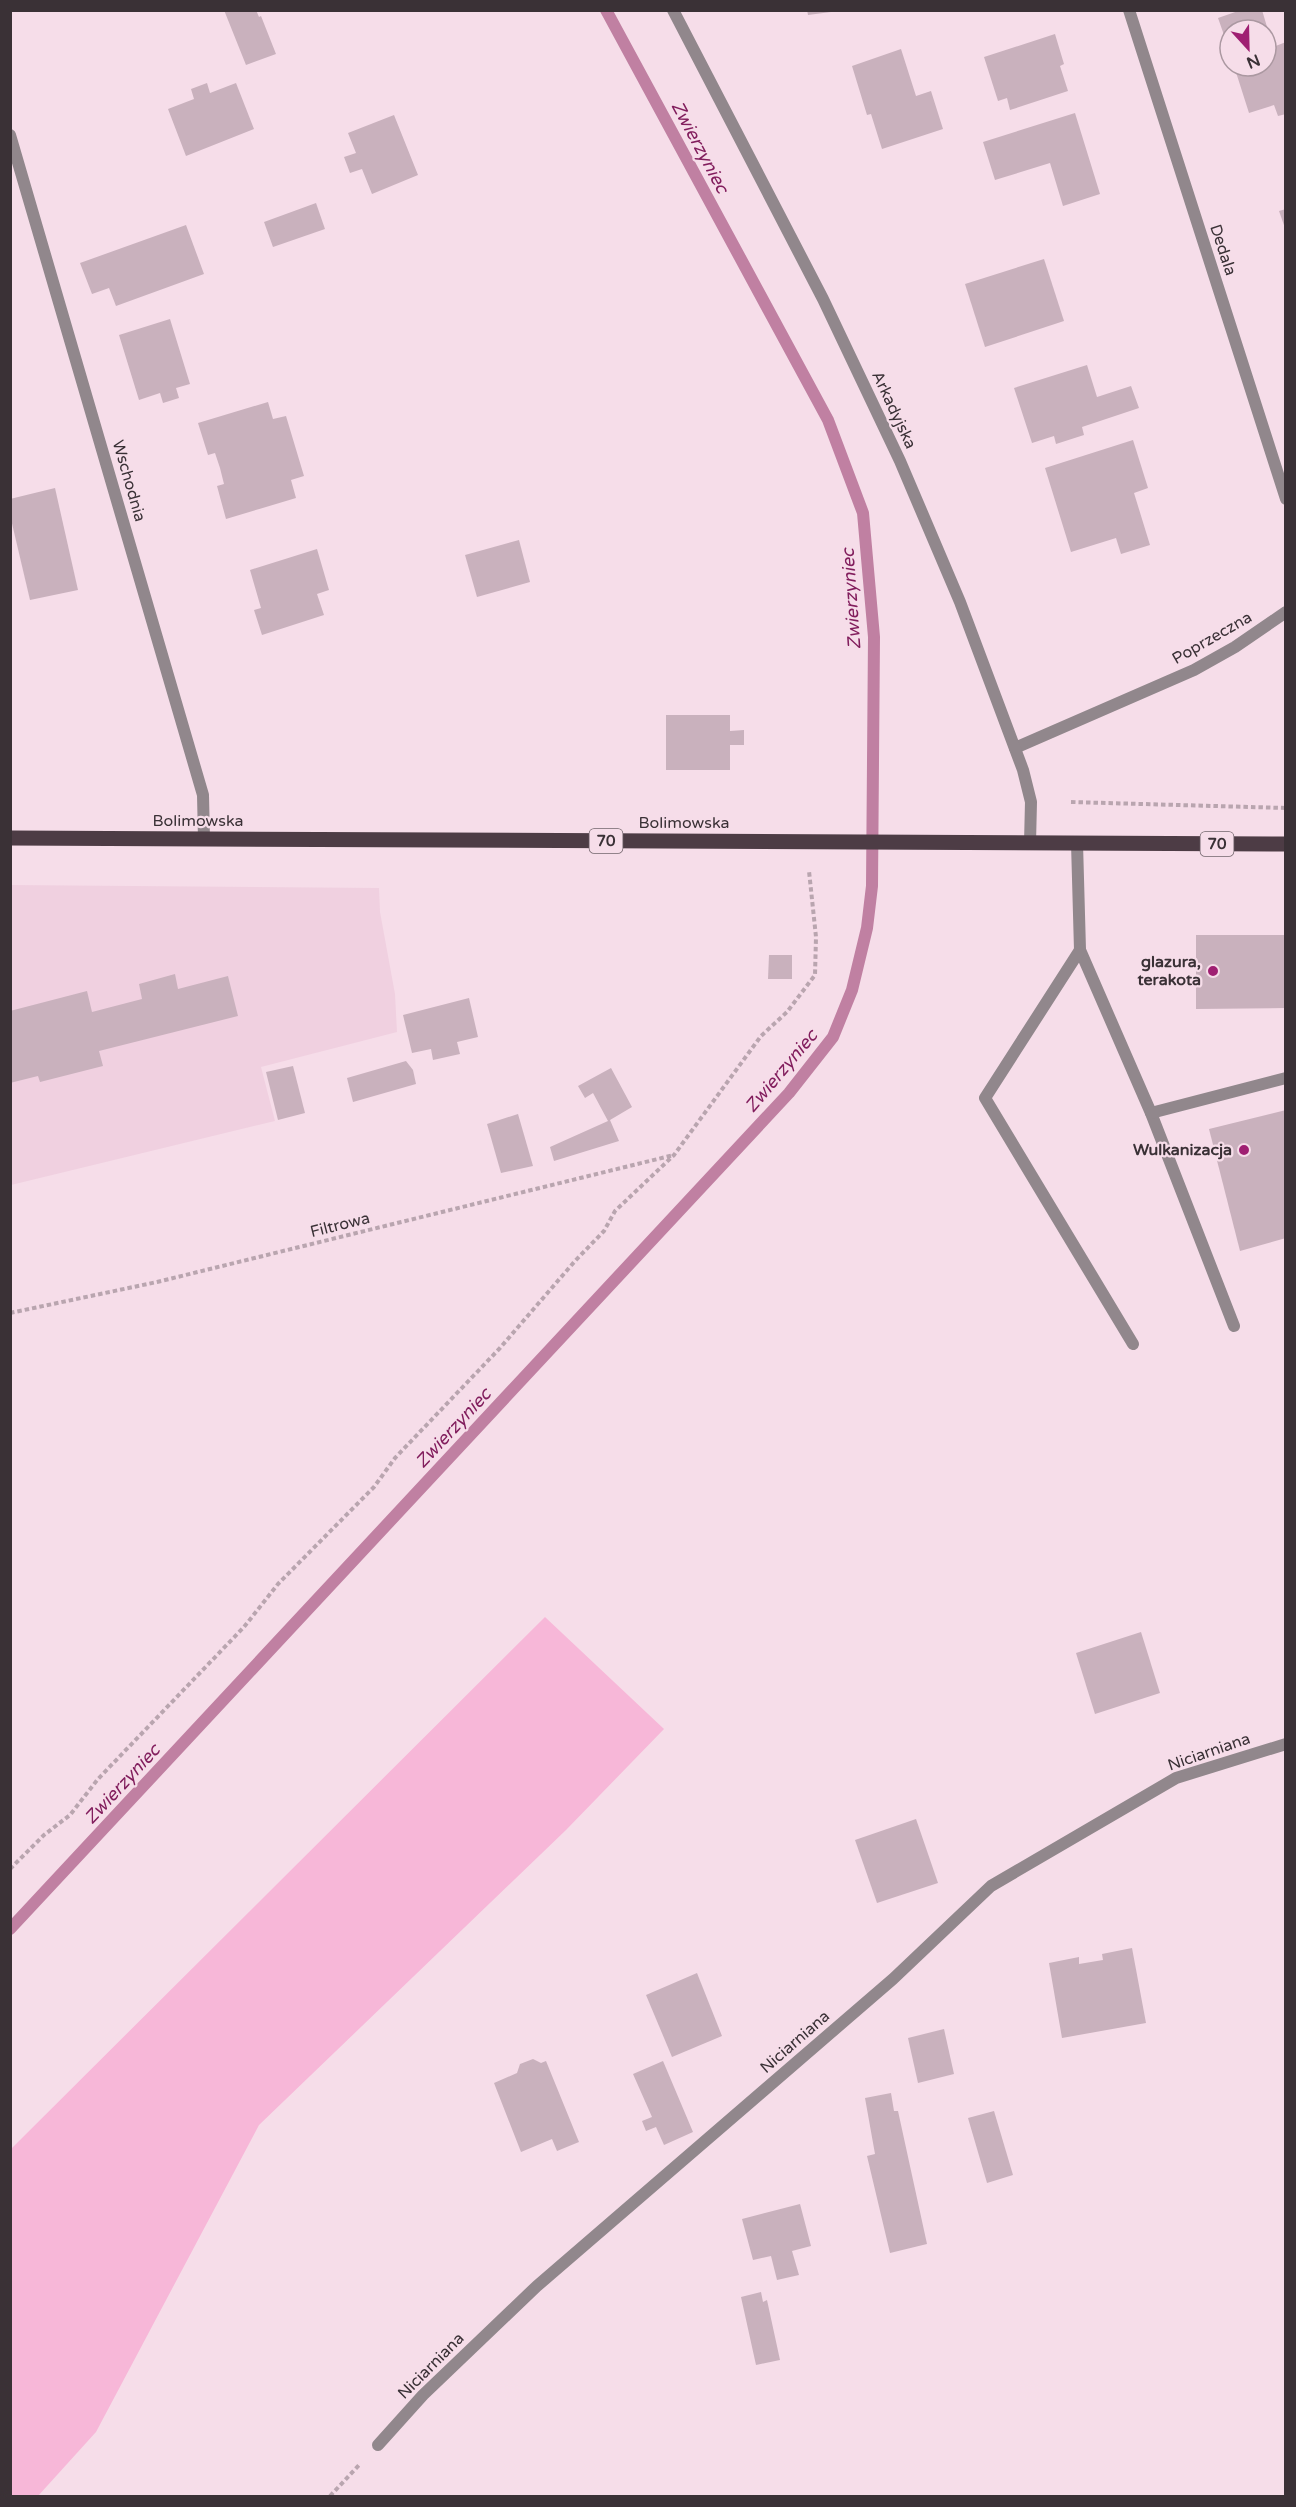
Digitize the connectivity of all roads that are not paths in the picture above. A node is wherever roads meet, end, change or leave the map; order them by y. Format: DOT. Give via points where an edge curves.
graph roads {
  1 [pos="673,10"];
  2 [pos="1129,10"];
  3 [pos="10,135"];
  4 [pos="1286,499"];
  5 [pos="1286,612"];
  6 [pos="1015,748"];
  7 [pos="10,838"];
  8 [pos="204,839"];
  9 [pos="1030,843"];
  10 [pos="1077,843"];
  11 [pos="1286,844"];
  12 [pos="1080,950"];
  13 [pos="1286,1078"];
  14 [pos="1151,1113"];
  15 [pos="1234,1326"];
  16 [pos="1133,1344"];
  17 [pos="1286,1744"];
  18 [pos="378,2445"];
  1 -- 6 [label="street, Arkadyjska" via="823,299 900,461"];
  2 -- 4 [label="street, Dedala"];
  3 -- 8 [label="street, Wschodnia" via="203,795"];
  5 -- 6 [label="street, Poprzeczna" via="1194,670"];
  6 -- 9 [label="street, Arkadyjska" via="1031,802"];
  7 -- 8 [label="main road, Bolimowska / 70"];
  8 -- 9 [label="main road, Bolimowska / 70"];
  9 -- 10 [label="main road, Bolimowska / 70"];
  10 -- 11 [label="main road, Bolimowska / 70"];
  10 -- 12 [label="street"];
  12 -- 14 [label="street"];
  12 -- 16 [label="street" via="985,1098"];
  13 -- 14 [label="street"];
  14 -- 15 [label="street"];
  17 -- 18 [label="street, Niciarniana" via="1176,1778 992,1886 893,1979 537,2286 423,2395"];
}
